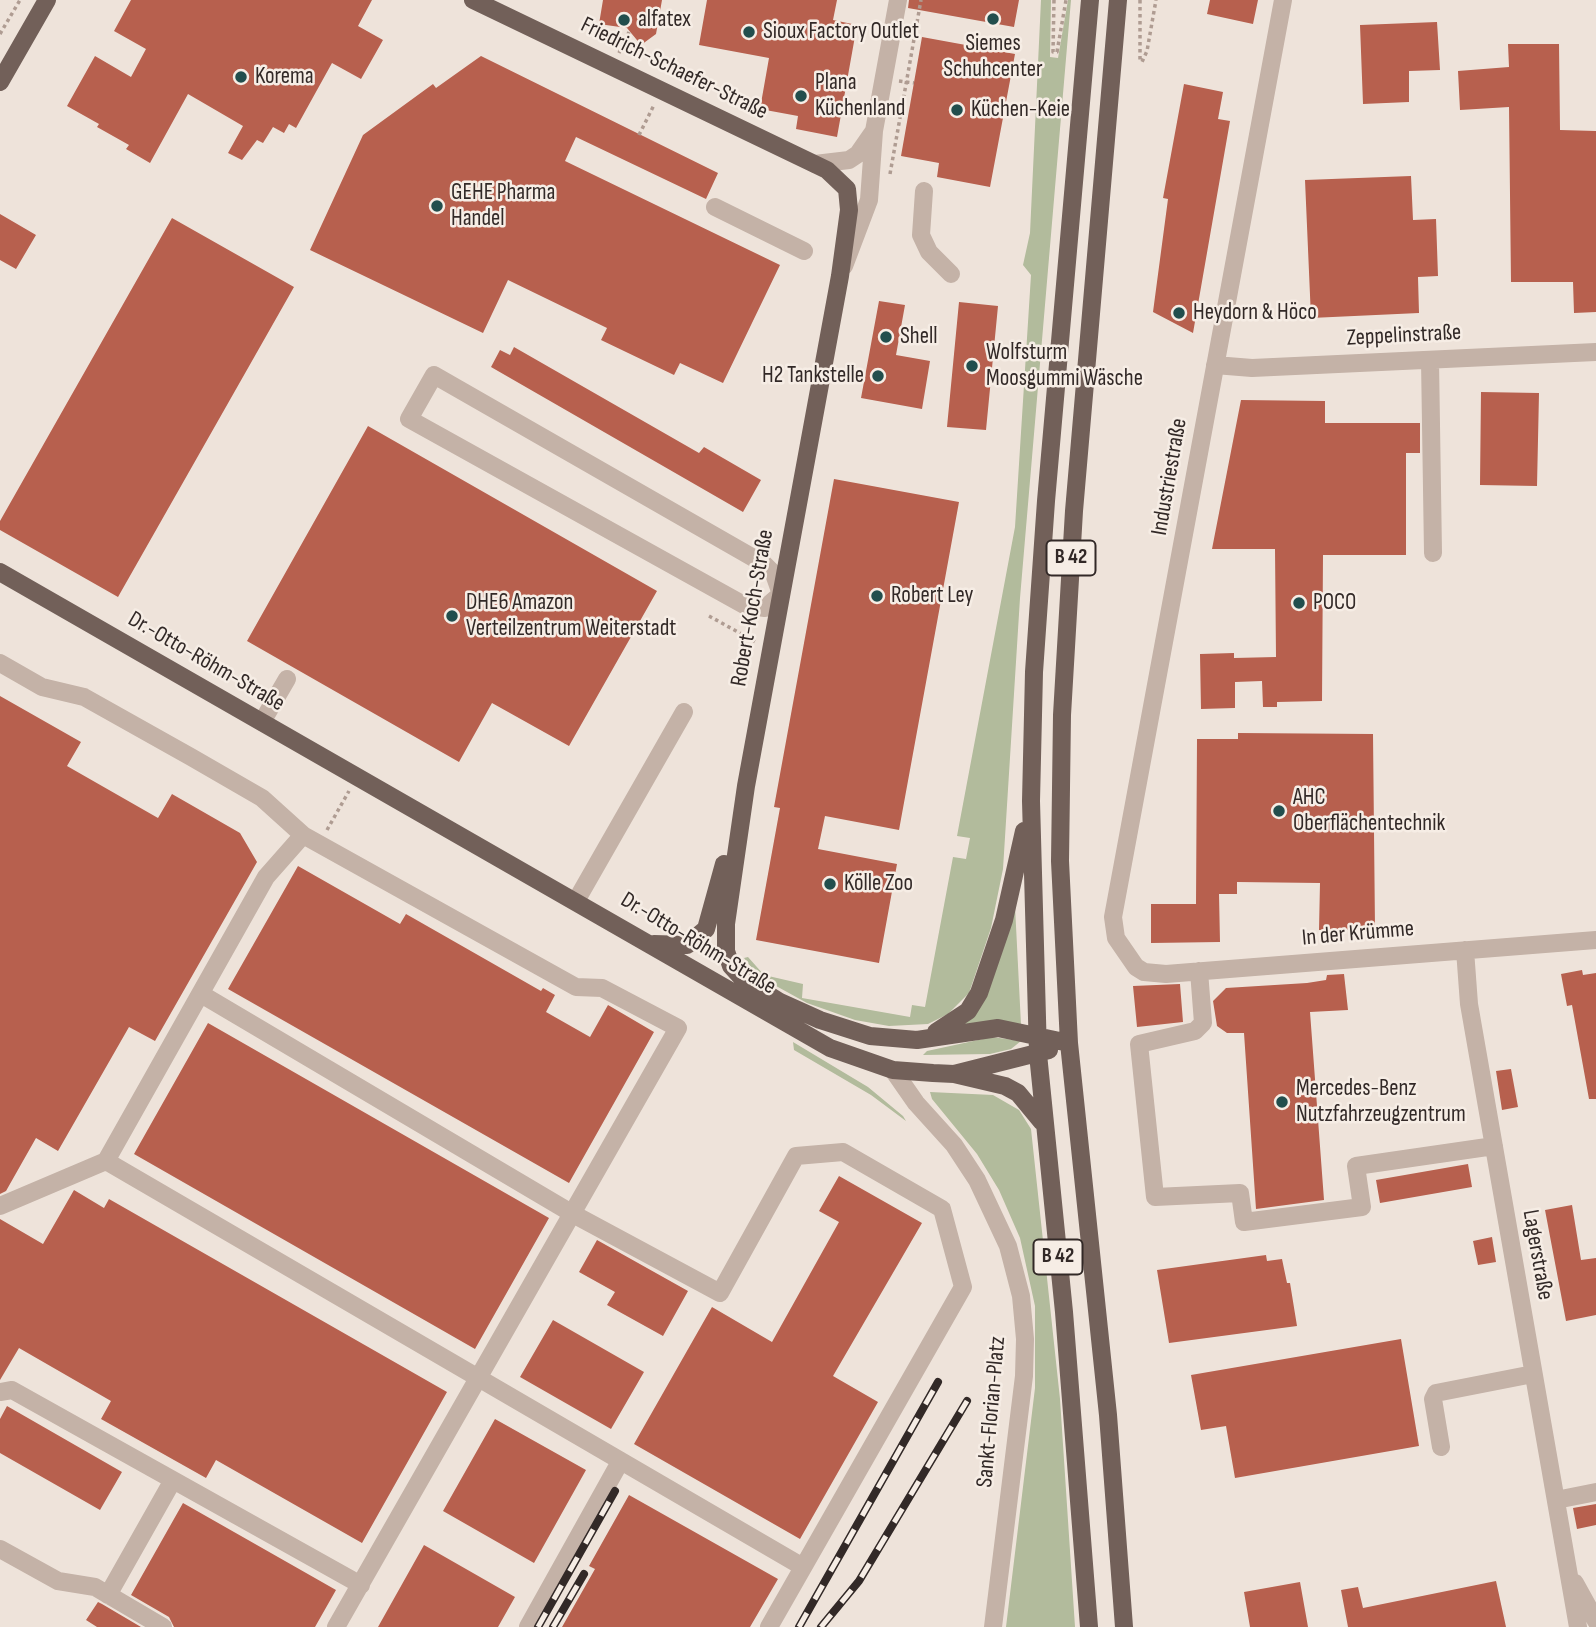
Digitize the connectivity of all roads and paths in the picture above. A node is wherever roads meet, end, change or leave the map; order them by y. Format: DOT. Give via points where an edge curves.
graph roads {
  1 [pos="20,0"];
  2 [pos="47,0"];
  3 [pos="473,0"];
  4 [pos="898,0"];
  5 [pos="921,0"];
  6 [pos="1054,0"];
  7 [pos="1066,0"];
  8 [pos="1090,0"];
  9 [pos="1118,0"];
  10 [pos="1140,0"];
  11 [pos="1156,0"];
  12 [pos="1283,0"];
  13 [pos="629,32"];
  14 [pos="0,34"];
  15 [pos="612,67"];
  16 [pos="0,82"];
  17 [pos="661,90"];
  18 [pos="874,131"];
  19 [pos="639,135"];
  20 [pos="815,164"];
  21 [pos="888,184"];
  22 [pos="924,191"];
  23 [pos="716,208"];
  24 [pos="804,251"];
  25 [pos="951,274"];
  26 [pos="840,276"];
  27 [pos="1596,352"];
  28 [pos="1430,360"];
  29 [pos="1215,365"];
  30 [pos="1433,553"];
  31 [pos="0,572"];
  32 [pos="780,594"];
  33 [pos="709,617"];
  34 [pos="738,632"];
  35 [pos="0,663"];
  36 [pos="287,680"];
  37 [pos="684,712"];
  38 [pos="262,722"];
  39 [pos="357,776"];
  40 [pos="746,786"];
  41 [pos="1031,801"];
  42 [pos="303,835"];
  43 [pos="319,844"];
  44 [pos="576,901"];
  45 [pos="1596,940"];
  46 [pos="650,943"];
  47 [pos="726,950"];
  48 [pos="1465,950"];
  49 [pos="1128,959"];
  50 [pos="1199,971"];
  51 [pos="201,994"];
  52 [pos="1037,1035"];
  53 [pos="917,1040"];
  54 [pos="1069,1043"];
  55 [pos="1038,1054"];
  56 [pos="893,1070"];
  57 [pos="954,1073"];
  58 [pos="1044,1126"];
  59 [pos="1494,1146"];
  60 [pos="107,1161"];
  61 [pos="0,1206"];
  62 [pos="573,1214"];
  63 [pos="1534,1374"];
  64 [pos="478,1380"];
  65 [pos="0,1392"];
  66 [pos="1441,1447"];
  67 [pos="620,1462"];
  68 [pos="173,1480"];
  69 [pos="1596,1492"];
  70 [pos="1556,1500"];
  71 [pos="0,1549"];
  72 [pos="803,1567"];
  73 [pos="1567,1567"];
  74 [pos="361,1585"];
  75 [pos="108,1595"];
  76 [pos="1596,1621"];
  77 [pos="1577,1626"];
  78 [pos="163,1627"];
  79 [pos="336,1627"];
  80 [pos="528,1627"];
  81 [pos="769,1627"];
  82 [pos="993,1627"];
  83 [pos="1089,1627"];
  84 [pos="1124,1627"];
  1 -- 14 [label="path"];
  2 -- 16 [label="main road"];
  3 -- 15 [label="main road, Friedrich-Schaefer-Straße"];
  4 -- 18 [label="street, Robert-Koch-Straße"];
  5 -- 21 [label="path"];
  6 -- 7 [label="path" via="1053,52 1057,52"];
  8 -- 41 [label="main road, B 42" via="1046,501"];
  9 -- 54 [label="main road, B 42" via="1065,655 1060,861"];
  10 -- 11 [label="path" via="1142,62"];
  12 -- 29 [label="street, Industriestraße"];
  13 -- 15 [label="path"];
  15 -- 17 [label="main road, Friedrich-Schaefer-Straße"];
  17 -- 19 [label="path"];
  17 -- 20 [label="main road, Friedrich-Schaefer-Straße"];
  18 -- 20 [label="street, Robert-Koch-Straße" via="849,160"];
  18 -- 26 [label="street, Robert-Koch-Straße" via="866,212"];
  20 -- 26 [label="main road, Robert-Koch-Straße" via="842,181 849,199"];
  22 -- 25 [label="street" via="920,235 929,252"];
  23 -- 24 [label="street"];
  26 -- 32 [label="main road, Robert-Koch-Straße"];
  27 -- 28 [label="street, Zeppelinstraße"];
  28 -- 29 [label="street, Zeppelinstraße" via="1252,368"];
  28 -- 30 [label="street"];
  29 -- 49 [label="street, Industriestraße" via="1113,917 1116,938"];
  31 -- 38 [label="main road, Dr.-Otto-Röhm-Straße"];
  32 -- 32 [label="street" via="774,574 764,564 433,375 410,419 744,605 765,608"];
  32 -- 40 [label="main road, Robert-Koch-Straße"];
  33 -- 34 [label="path"];
  35 -- 42 [label="street" via="42,687 84,697 191,757 262,798"];
  36 -- 38 [label="street"];
  37 -- 44 [label="street"];
  38 -- 39 [label="main road, Dr.-Otto-Röhm-Straße"];
  39 -- 43 [label="path"];
  39 -- 44 [label="main road, Dr.-Otto-Röhm-Straße"];
  40 -- 46 [label="main road" via="706,929 687,944"];
  40 -- 47 [label="main road, Robert-Koch-Straße"];
  41 -- 52 [label="main road, B 42"];
  41 -- 53 [label="main road" via="1004,920 979,993 955,1022"];
  42 -- 43 [label="street"];
  42 -- 51 [label="street" via="266,877"];
  43 -- 62 [label="street" via="576,987 602,988 678,1028"];
  44 -- 46 [label="main road, Dr.-Otto-Röhm-Straße"];
  45 -- 48 [label="street, In der Krümme"];
  46 -- 56 [label="main road, Dr.-Otto-Röhm-Straße" via="814,1040"];
  47 -- 53 [label="main road, Dr.-Otto-Röhm-Straße" via="731,966 743,978 806,1014 870,1036"];
  48 -- 50 [label="street, In der Krümme"];
  48 -- 59 [label="street, Lagerstraße" via="1469,1004"];
  49 -- 50 [label="street, In der Krümme" via="1144,972"];
  50 -- 59 [label="street" via="1203,1023 1195,1031 1139,1044 1155,1196 1240,1193 1244,1222 1362,1207 1356,1166"];
  51 -- 60 [label="street"];
  51 -- 62 [label="street"];
  52 -- 53 [label="main road, Dr.-Otto-Röhm-Straße" via="997,1028"];
  52 -- 54 [label="main road, Dr.-Otto-Röhm-Straße"];
  52 -- 55 [label="main road, B 42"];
  54 -- 55 [label="main road, Dr.-Otto-Röhm-Straße"];
  54 -- 84 [label="main road, B 42" via="1108,1415"];
  55 -- 57 [label="main road, Dr.-Otto-Röhm-Straße"];
  55 -- 58 [label="main road, B 42"];
  56 -- 57 [label="main road, Dr.-Otto-Röhm-Straße"];
  56 -- 82 [label="street, Sankt-Florian-Platz" via="977,1180 1008,1246 1021,1296 1024,1376"];
  57 -- 58 [label="main road" via="1018,1093"];
  58 -- 83 [label="main road, B 42"];
  59 -- 63 [label="street, Lagerstraße"];
  60 -- 61 [label="street"];
  60 -- 64 [label="street"];
  62 -- 64 [label="street"];
  62 -- 72 [label="street" via="720,1293 796,1156 843,1152 942,1209 963,1287"];
  63 -- 66 [label="street" via="1436,1394"];
  63 -- 70 [label="street, Lagerstraße"];
  64 -- 67 [label="street"];
  64 -- 74 [label="street"];
  65 -- 68 [label="street" via="12,1390"];
  67 -- 72 [label="street"];
  67 -- 80 [label="street"];
  68 -- 74 [label="street"];
  68 -- 75 [label="street"];
  69 -- 70 [label="street"];
  70 -- 73 [label="street, Lagerstraße"];
  71 -- 75 [label="street" via="58,1581 95,1587"];
  72 -- 81 [label="street"];
  73 -- 76 [label="street, Lagerstraße"];
  73 -- 77 [label="street, Lagerstraße"];
  74 -- 79 [label="street"];
  75 -- 78 [label="street"];
}
